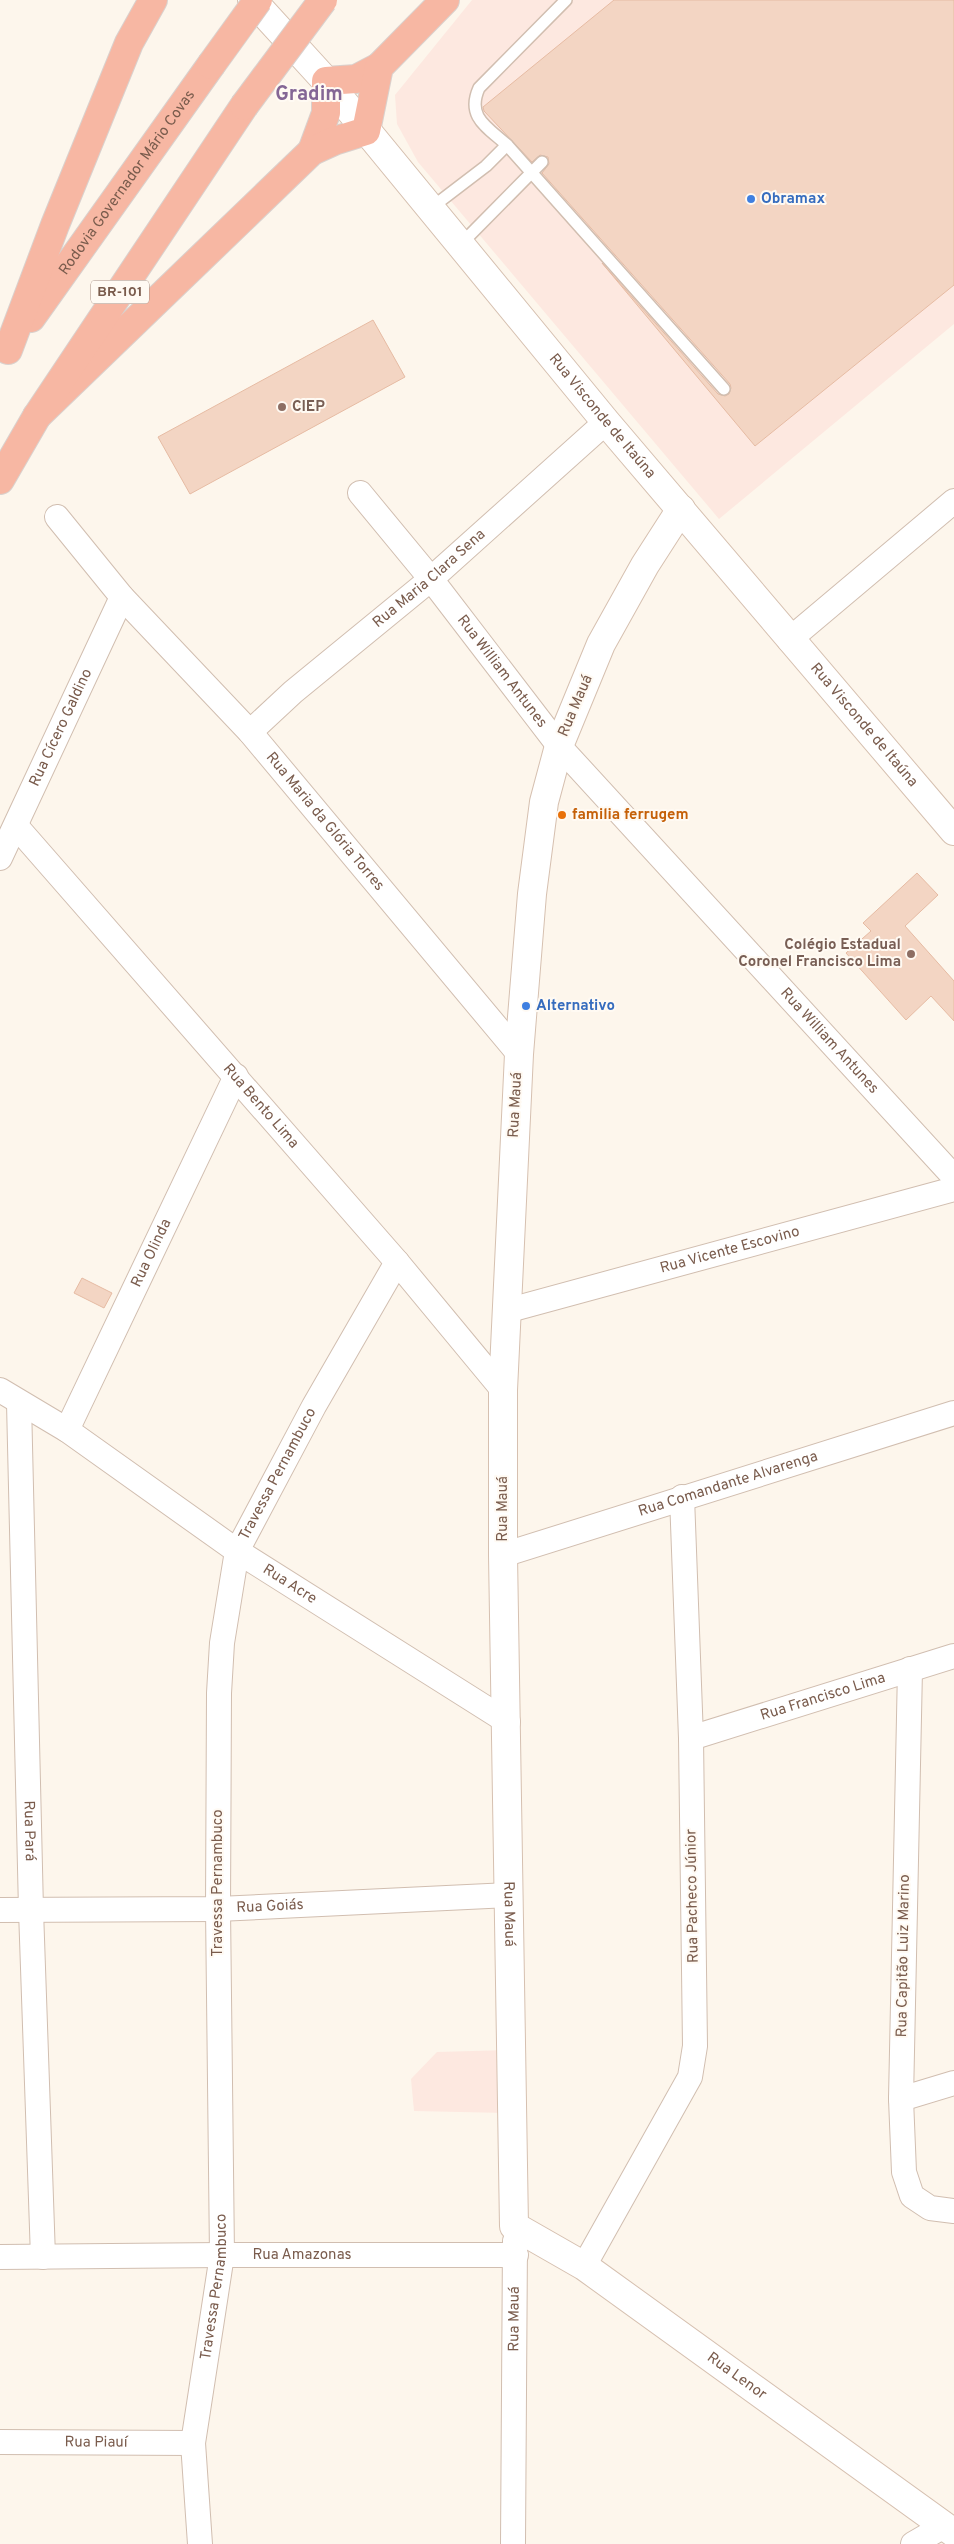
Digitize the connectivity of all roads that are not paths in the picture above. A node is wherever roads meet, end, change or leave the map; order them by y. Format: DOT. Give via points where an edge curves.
graph roads {
  1 [pos="153,0"];
  2 [pos="252,0"];
  3 [pos="258,0"];
  4 [pos="323,0"];
  5 [pos="445,0"];
  6 [pos="566,0"];
  7 [pos="379,67"];
  8 [pos="326,81"];
  9 [pos="366,132"];
  10 [pos="506,145"];
  11 [pos="312,151"];
  12 [pos="542,162"];
  13 [pos="532,174"];
  14 [pos="429,209"];
  15 [pos="460,246"];
  16 [pos="4,358"];
  17 [pos="724,390"];
  18 [pos="37,416"];
  19 [pos="606,422"];
  20 [pos="0,480"];
  21 [pos="360,493"];
  22 [pos="954,501"];
  23 [pos="681,508"];
  24 [pos="58,517"];
  25 [pos="431,579"];
  26 [pos="122,597"];
  27 [pos="789,640"];
  28 [pos="250,732"];
  29 [pos="559,746"];
  30 [pos="16,826"];
  31 [pos="954,831"];
  32 [pos="0,858"];
  33 [pos="519,1054"];
  34 [pos="236,1076"];
  35 [pos="954,1176"];
  36 [pos="954,1190"];
  37 [pos="398,1262"];
  38 [pos="506,1311"];
  39 [pos="0,1390"];
  40 [pos="503,1390"];
  41 [pos="19,1403"];
  42 [pos="954,1413"];
  43 [pos="67,1430"];
  44 [pos="682,1497"];
  45 [pos="237,1551"];
  46 [pos="503,1555"];
  47 [pos="954,1656"];
  48 [pos="910,1669"];
  49 [pos="508,1722"];
  50 [pos="691,1738"];
  51 [pos="508,1895"];
  52 [pos="218,1909"];
  53 [pos="0,1910"];
  54 [pos="31,1910"];
  55 [pos="954,2083"];
  56 [pos="901,2099"];
  57 [pos="954,2211"];
  58 [pos="514,2226"];
  59 [pos="222,2255"];
  60 [pos="516,2256"];
  61 [pos="43,2257"];
  62 [pos="0,2258"];
  63 [pos="584,2266"];
  64 [pos="0,2442"];
  65 [pos="194,2443"];
  66 [pos="949,2529"];
  67 [pos="200,2544"];
  68 [pos="513,2544"];
  69 [pos="913,2544"];
  1 -- 16 [label="highway" via="129,43"];
  2 -- 8 [label="street, Rua Visconde de Itaúna"];
  3 -- 16 [label="highway, Rodovia Governador Mário Covas, bridge"];
  4 -- 18 [label="highway, BR-101, bridge" via="244,106"];
  5 -- 7 [label="highway"];
  6 -- 10 [label="lane" via="479,88 473,101 474,110 484,124"];
  7 -- 8 [label="highway" via="356,79"];
  7 -- 9 [label="highway"];
  8 -- 9 [label="street, Rua Visconde de Itaúna"];
  8 -- 11 [label="highway" via="326,113"];
  9 -- 11 [label="highway"];
  9 -- 14 [label="street, Rua Visconde de Itaúna"];
  10 -- 13 [label="lane"];
  10 -- 14 [label="lane" via="486,166"];
  11 -- 18 [label="highway"];
  12 -- 13 [label="lane"];
  13 -- 15 [label="lane"];
  13 -- 17 [label="lane"];
  14 -- 15 [label="street, Rua Visconde de Itaúna"];
  15 -- 19 [label="street, Rua Visconde de Itaúna"];
  18 -- 20 [label="highway, BR-101"];
  19 -- 23 [label="street, Rua Visconde de Itaúna"];
  19 -- 25 [label="street, Rua Maria Clara Sena"];
  21 -- 25 [label="street, Rua William Antunes"];
  22 -- 27 [label="street"];
  23 -- 27 [label="street, Rua Visconde de Itaúna"];
  23 -- 29 [label="street, Rua Mauá" via="644,565 602,644"];
  24 -- 26 [label="street, Rua Maria da Glória Torres"];
  25 -- 28 [label="street, Rua Maria Clara Sena" via="293,692"];
  25 -- 29 [label="street, Rua William Antunes"];
  26 -- 28 [label="street, Rua Maria da Glória Torres"];
  26 -- 30 [label="street, Rua Cícero Galdino"];
  27 -- 31 [label="street, Rua Visconde de Itaúna"];
  28 -- 33 [label="street, Rua Maria da Glória Torres"];
  29 -- 33 [label="street, Rua Mauá" via="543,811 532,894"];
  29 -- 35 [label="street, Rua William Antunes"];
  30 -- 32 [label="street, Rua Cícero Galdino"];
  30 -- 34 [label="street, Rua Bento Lima"];
  33 -- 38 [label="street, Rua Mauá"];
  34 -- 37 [label="street, Rua Bento Lima"];
  34 -- 43 [label="street, Rua Olinda"];
  36 -- 38 [label="street, Rua Vicente Escovino"];
  37 -- 40 [label="street, Rua Bento Lima"];
  37 -- 45 [label="street, Travessa Pernambuco" via="314,1406"];
  38 -- 40 [label="street, Rua Mauá"];
  39 -- 41 [label="street, Rua Acre"];
  40 -- 46 [label="street, Rua Mauá"];
  41 -- 43 [label="street, Rua Acre"];
  41 -- 54 [label="street, Rua Pará"];
  42 -- 44 [label="street, Rua Comandante Alvarenga"];
  43 -- 45 [label="street, Rua Acre"];
  44 -- 46 [label="street, Rua Comandante Alvarenga"];
  44 -- 50 [label="street, Rua Pacheco Júnior"];
  45 -- 49 [label="street, Rua Acre"];
  45 -- 52 [label="street, Travessa Pernambuco" via="221,1651"];
  46 -- 49 [label="street, Rua Mauá"];
  47 -- 48 [label="street, Rua Francisco Lima"];
  48 -- 50 [label="street, Rua Francisco Lima"];
  48 -- 56 [label="street, Rua Capitão Luiz Marino"];
  49 -- 51 [label="street, Rua Mauá"];
  50 -- 63 [label="street, Rua Pacheco Júnior" via="695,2046 690,2077"];
  51 -- 52 [label="street, Rua Goiás"];
  51 -- 58 [label="street, Rua Mauá"];
  52 -- 54 [label="street, Rua Goiás"];
  52 -- 59 [label="street, Travessa Pernambuco"];
  53 -- 54 [label="street, Rua Goiás"];
  54 -- 61 [label="street, Rua Pará"];
  55 -- 56 [label="street"];
  56 -- 57 [label="street, Rua Capitão Luiz Marino" via="904,2172 912,2196 930,2208"];
  58 -- 60 [label="street, Rua Mauá"];
  58 -- 63 [label="street, Rua Lenor"];
  59 -- 60 [label="street, Rua Amazonas"];
  59 -- 61 [label="street, Rua Amazonas"];
  59 -- 65 [label="street, Travessa Pernambuco"];
  60 -- 68 [label="street, Rua Mauá"];
  61 -- 62 [label="street, Rua Amazonas"];
  63 -- 66 [label="street, Rua Lenor"];
  64 -- 65 [label="street, Rua Piauí"];
  65 -- 67 [label="street, Travessa Pernambuco"];
  66 -- 69 [label="street"];
}
